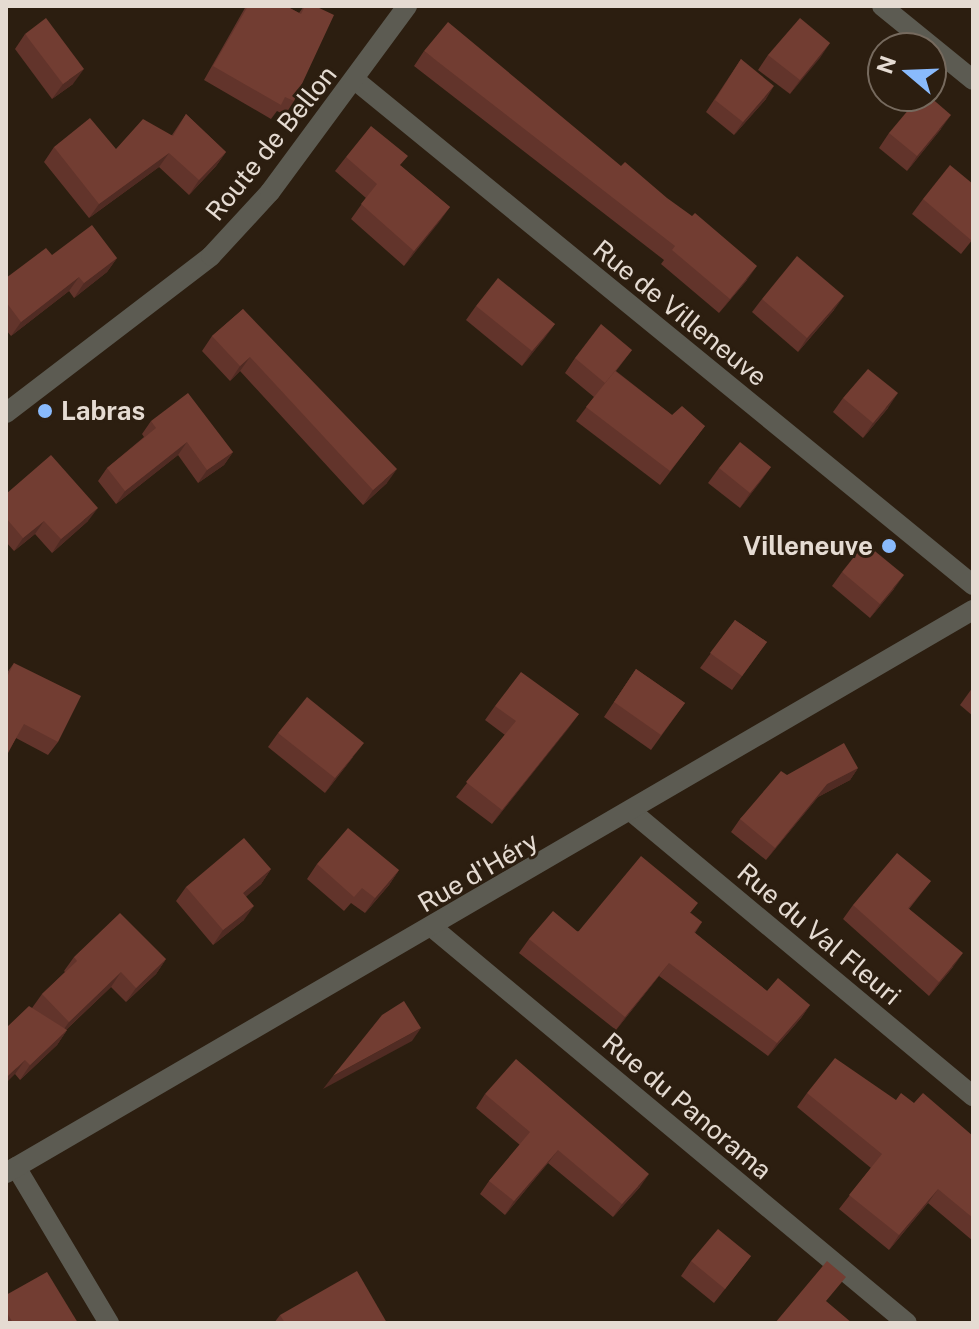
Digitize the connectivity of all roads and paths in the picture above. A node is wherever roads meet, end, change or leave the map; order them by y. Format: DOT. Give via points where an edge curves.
graph roads {
  1 [pos="407,6"];
  2 [pos="882,6"];
  3 [pos="355,80"];
  4 [pos="973,80"];
  5 [pos="6,413"];
  6 [pos="973,585"];
  7 [pos="973,610"];
  8 [pos="632,812"];
  9 [pos="433,928"];
  10 [pos="973,1096"];
  11 [pos="11,1170"];
  12 [pos="109,1323"];
  13 [pos="907,1323"];
  1 -- 3 [label="street, Route de Bellon"];
  2 -- 4 [label="street"];
  3 -- 5 [label="street, Route de Bellon" via="270,192 211,256"];
  3 -- 6 [label="street, Rue de Villeneuve"];
  7 -- 8 [label="street, Rue d'Héry"];
  8 -- 9 [label="street, Rue d'Héry"];
  8 -- 10 [label="street, Rue du Val Fleuri"];
  9 -- 11 [label="street, Rue d'Héry"];
  9 -- 13 [label="street, Rue du Panorama"];
  11 -- 12 [label="street"];
}
